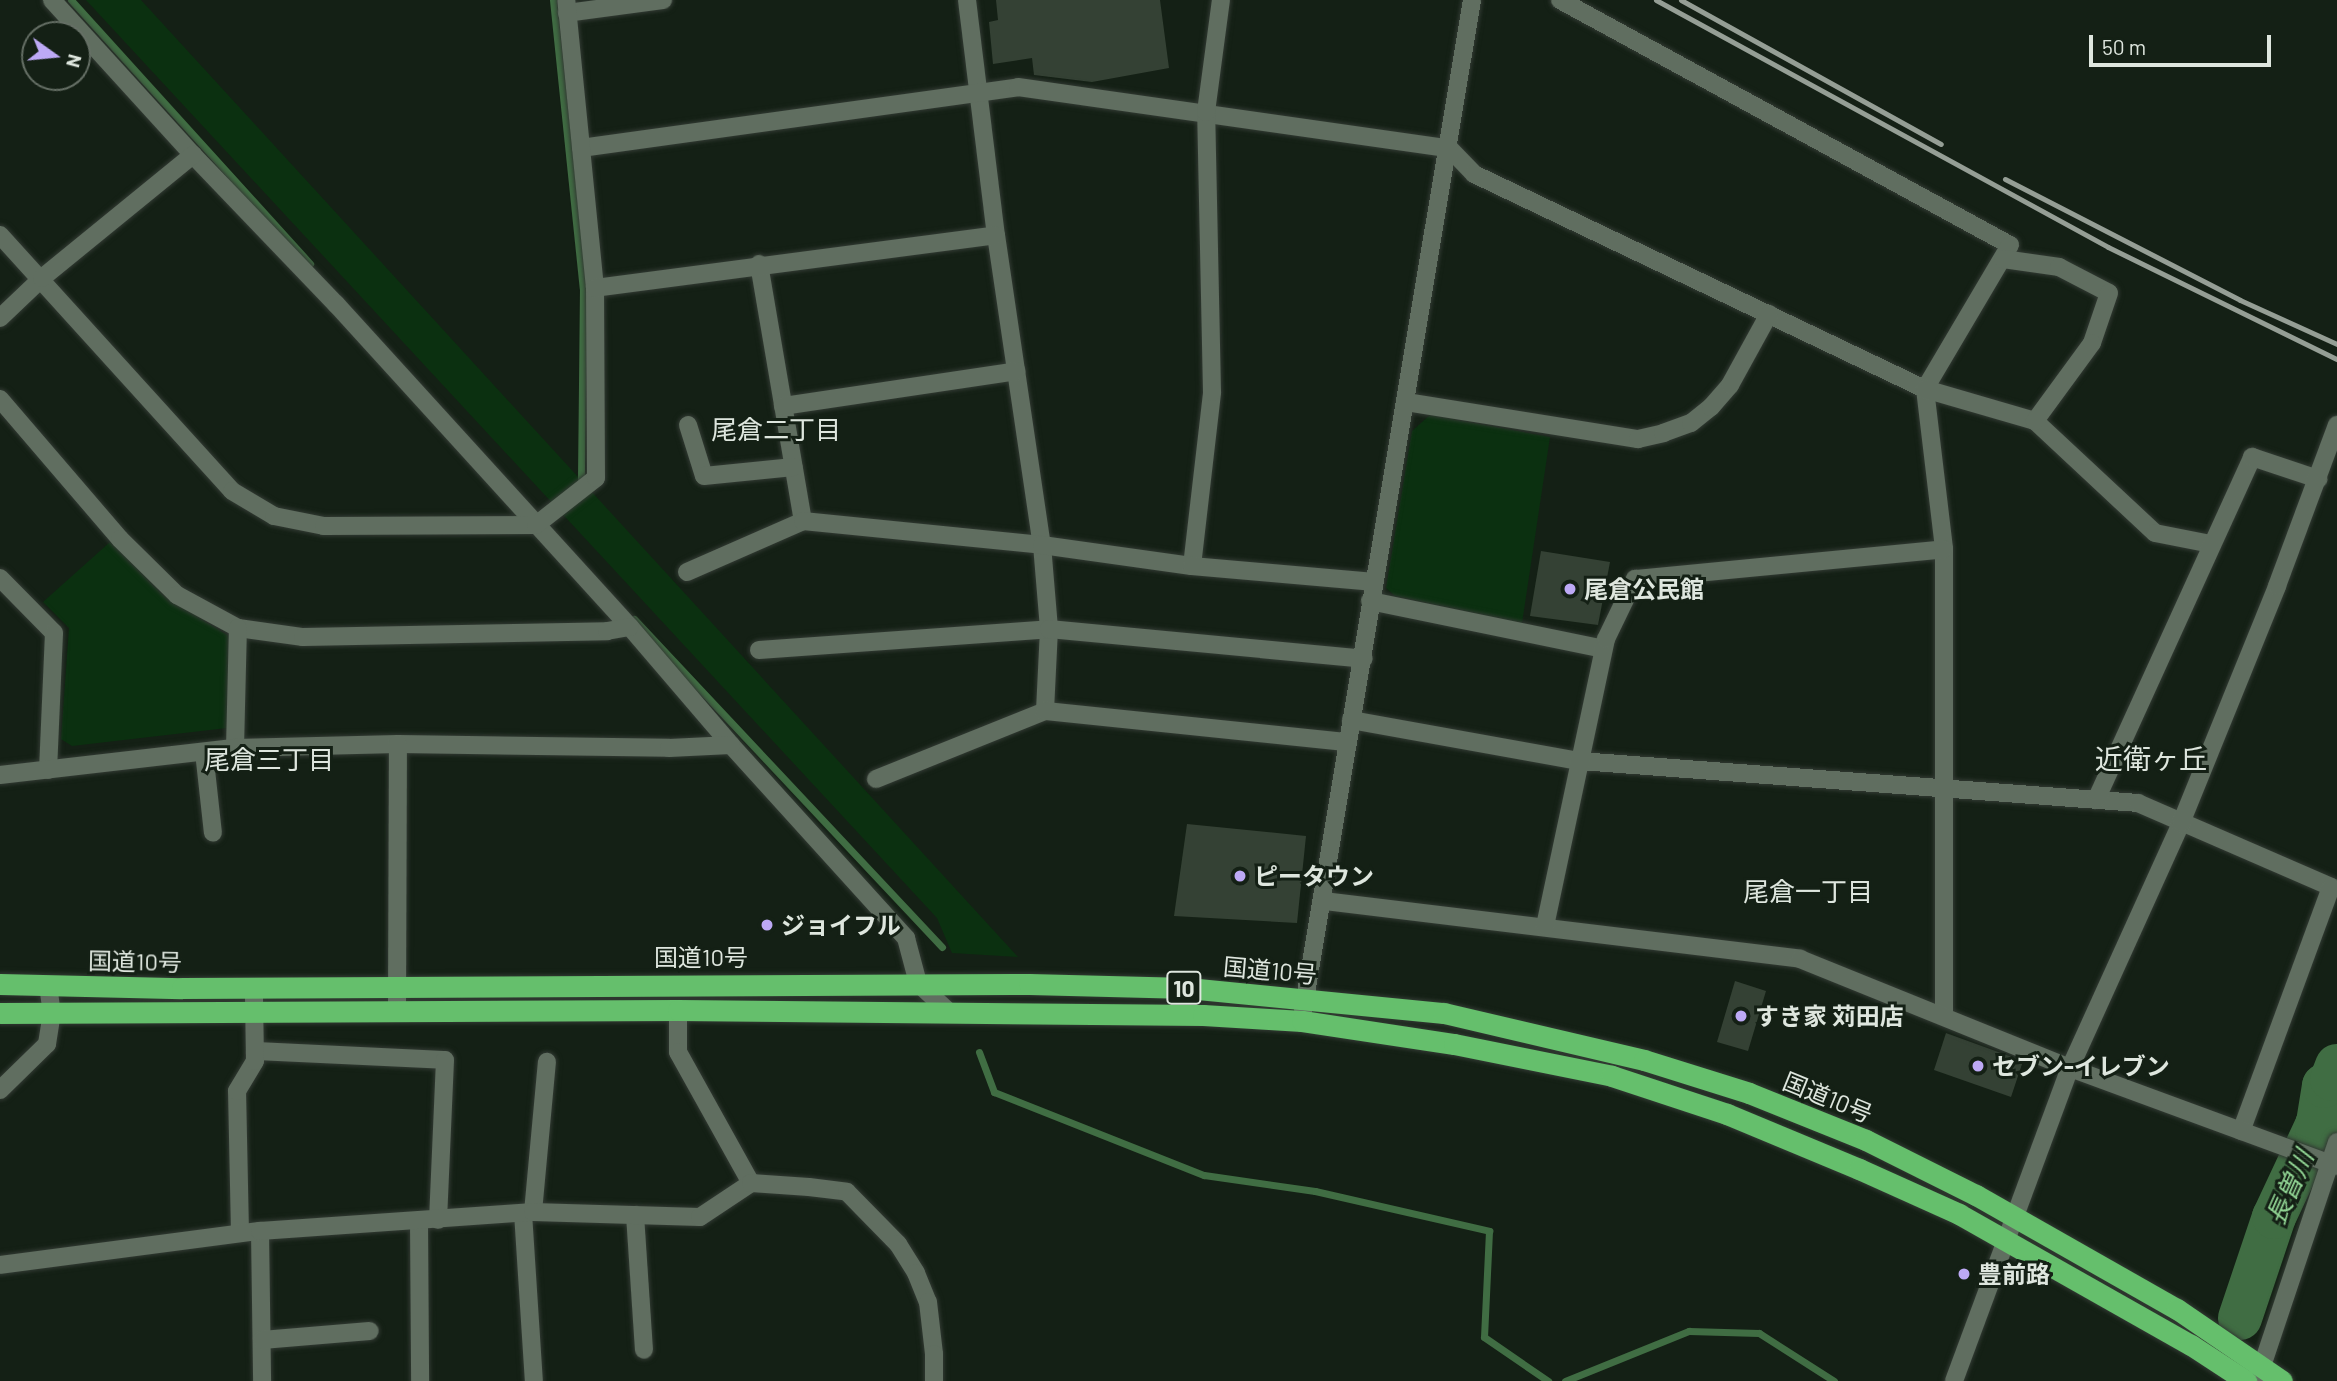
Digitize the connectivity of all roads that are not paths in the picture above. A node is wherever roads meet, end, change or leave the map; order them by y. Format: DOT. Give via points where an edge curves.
graph roads {
  1 [pos="52,0"];
  2 [pos="663,0"];
  3 [pos="967,0"];
  4 [pos="1221,0"];
  5 [pos="1472,0"];
  6 [pos="1560,0"];
  7 [pos="566,6"];
  8 [pos="980,93"];
  9 [pos="1206,112"];
  10 [pos="581,148"];
  11 [pos="1449,148"];
  12 [pos="193,155"];
  13 [pos="0,235"];
  14 [pos="996,235"];
  15 [pos="2003,258"];
  16 [pos="759,264"];
  17 [pos="42,278"];
  18 [pos="595,288"];
  19 [pos="1769,314"];
  20 [pos="0,318"];
  21 [pos="1016,371"];
  22 [pos="1925,389"];
  23 [pos="0,399"];
  24 [pos="1406,402"];
  25 [pos="783,406"];
  26 [pos="2035,421"];
  27 [pos="688,425"];
  28 [pos="2337,426"];
  29 [pos="794,467"];
  30 [pos="2318,479"];
  31 [pos="803,521"];
  32 [pos="536,525"];
  33 [pos="2211,544"];
  34 [pos="1042,545"];
  35 [pos="1944,549"];
  36 [pos="1192,566"];
  37 [pos="687,572"];
  38 [pos="0,578"];
  39 [pos="1374,582"];
  40 [pos="1370,601"];
  41 [pos="630,627"];
  42 [pos="238,628"];
  43 [pos="1049,629"];
  44 [pos="1604,649"];
  45 [pos="760,650"];
  46 [pos="1364,659"];
  47 [pos="1045,711"];
  48 [pos="1351,720"];
  49 [pos="1346,742"];
  50 [pos="398,744"];
  51 [pos="731,745"];
  52 [pos="235,748"];
  53 [pos="205,752"];
  54 [pos="1580,761"];
  55 [pos="48,770"];
  56 [pos="0,775"];
  57 [pos="876,779"];
  58 [pos="1944,789"];
  59 [pos="2096,800"];
  60 [pos="2180,822"];
  61 [pos="213,833"];
  62 [pos="1324,901"];
  63 [pos="1545,926"];
  64 [pos="918,983"];
  65 [pos="0,984"];
  66 [pos="48,985"];
  67 [pos="396,986"];
  68 [pos="254,988"];
  69 [pos="1306,999"];
  70 [pos="678,1010"];
  71 [pos="949,1012"];
  72 [pos="0,1013"];
  73 [pos="397,1013"];
  74 [pos="52,1014"];
  75 [pos="255,1014"];
  76 [pos="1944,1015"];
  77 [pos="1301,1021"];
  78 [pos="255,1051"];
  79 [pos="547,1062"];
  80 [pos="2070,1068"];
  81 [pos="0,1090"];
  82 [pos="2242,1131"];
  83 [pos="2337,1142"];
  84 [pos="2333,1163"];
  85 [pos="751,1183"];
  86 [pos="528,1213"];
  87 [pos="635,1215"];
  88 [pos="2016,1217"];
  89 [pos="438,1220"];
  90 [pos="419,1222"];
  91 [pos="260,1231"];
  92 [pos="240,1233"];
  93 [pos="2006,1242"];
  94 [pos="0,1265"];
  95 [pos="370,1331"];
  96 [pos="262,1340"];
  97 [pos="644,1350"];
  98 [pos="2255,1377"];
  99 [pos="262,1381"];
  100 [pos="420,1381"];
  101 [pos="534,1381"];
  102 [pos="933,1381"];
  103 [pos="1954,1381"];
  104 [pos="2282,1381"];
  1 -- 12 [label="street"];
  2 -- 7 [label="street"];
  3 -- 8 [label="street"];
  4 -- 9 [label="street"];
  5 -- 11 [label="street"];
  6 -- 15 [label="street" via="2010,245"];
  7 -- 10 [label="street"];
  8 -- 9 [label="street" via="1018,87"];
  8 -- 10 [label="street"];
  8 -- 14 [label="street"];
  9 -- 11 [label="street"];
  9 -- 36 [label="street" via="1212,392"];
  10 -- 18 [label="street"];
  11 -- 19 [label="street" via="1474,174"];
  11 -- 24 [label="street"];
  12 -- 17 [label="street"];
  12 -- 32 [label="street" via="336,304"];
  13 -- 17 [label="street"];
  14 -- 16 [label="street"];
  14 -- 21 [label="street"];
  15 -- 22 [label="street"];
  15 -- 26 [label="street" via="2059,267 2109,293 2092,343"];
  16 -- 18 [label="street"];
  16 -- 25 [label="street"];
  17 -- 20 [label="street"];
  17 -- 32 [label="street" via="232,491 274,516 324,526"];
  18 -- 32 [label="street" via="596,478"];
  19 -- 22 [label="street"];
  19 -- 24 [label="street" via="1730,385 1711,407 1691,423 1663,433 1638,439"];
  21 -- 25 [label="street"];
  21 -- 34 [label="street"];
  22 -- 26 [label="street"];
  22 -- 35 [label="street"];
  23 -- 42 [label="street" via="120,539 177,595"];
  24 -- 39 [label="street"];
  25 -- 29 [label="street"];
  26 -- 33 [label="street" via="2155,533"];
  27 -- 29 [label="street" via="704,476"];
  28 -- 30 [label="street"];
  29 -- 31 [label="street"];
  30 -- 33 [label="street" via="2252,457"];
  30 -- 60 [label="street"];
  31 -- 34 [label="street"];
  31 -- 37 [label="street"];
  32 -- 41 [label="street"];
  33 -- 59 [label="street"];
  34 -- 36 [label="street"];
  34 -- 43 [label="street"];
  35 -- 44 [label="street" via="1634,579"];
  35 -- 58 [label="street"];
  36 -- 39 [label="street"];
  38 -- 55 [label="street" via="54,633"];
  39 -- 40 [label="street"];
  40 -- 44 [label="street"];
  40 -- 46 [label="street"];
  41 -- 42 [label="street" via="303,637"];
  41 -- 51 [label="street"];
  42 -- 52 [label="street"];
  43 -- 45 [label="street"];
  43 -- 46 [label="street"];
  43 -- 47 [label="street"];
  44 -- 54 [label="street"];
  46 -- 48 [label="street"];
  47 -- 49 [label="street"];
  47 -- 57 [label="street"];
  48 -- 49 [label="street"];
  48 -- 54 [label="street"];
  49 -- 62 [label="street"];
  50 -- 51 [label="street"];
  50 -- 52 [label="street"];
  50 -- 67 [label="street"];
  51 -- 64 [label="street" via="906,938"];
  52 -- 53 [label="street"];
  53 -- 55 [label="street"];
  53 -- 61 [label="street"];
  54 -- 58 [label="street"];
  54 -- 63 [label="street"];
  55 -- 56 [label="street"];
  58 -- 59 [label="street"];
  58 -- 76 [label="street"];
  59 -- 60 [label="street" via="2138,803"];
  60 -- 80 [label="street"];
  60 -- 82 [label="street" via="2331,887"];
  62 -- 63 [label="street"];
  62 -- 69 [label="street"];
  63 -- 76 [label="street" via="1800,959"];
  64 -- 67 [label="highway, 国道10号 / 10"];
  64 -- 69 [label="highway, 国道10号 / 10" via="1188,988"];
  64 -- 71 [label="street"];
  65 -- 66 [label="highway, 国道10号 / 10"];
  66 -- 68 [label="highway, 国道10号 / 10"];
  66 -- 74 [label="street"];
  67 -- 68 [label="highway, 国道10号 / 10"];
  67 -- 73 [label="street"];
  68 -- 75 [label="street"];
  69 -- 77 [label="street"];
  69 -- 88 [label="highway, 国道10号 / 10" via="1444,1013 1644,1060 1749,1093 1866,1140"];
  70 -- 71 [label="highway, 国道10号 / 10"];
  70 -- 73 [label="highway, 国道10号 / 10"];
  70 -- 85 [label="street" via="678,1052"];
  71 -- 77 [label="highway, 国道10号 / 10"];
  72 -- 74 [label="highway, 国道10号 / 10"];
  73 -- 75 [label="highway, 国道10号 / 10"];
  74 -- 75 [label="highway, 国道10号 / 10"];
  74 -- 81 [label="street" via="47,1044"];
  75 -- 78 [label="street"];
  76 -- 80 [label="street"];
  77 -- 93 [label="highway, 国道10号 / 10" via="1454,1044 1612,1076 1727,1114 1859,1169 1959,1214"];
  78 -- 89 [label="street" via="445,1060"];
  78 -- 92 [label="street" via="237,1090"];
  79 -- 86 [label="street"];
  80 -- 82 [label="street"];
  80 -- 88 [label="street"];
  82 -- 84 [label="street"];
  83 -- 84 [label="street"];
  84 -- 98 [label="street"];
  85 -- 87 [label="street" via="700,1217"];
  85 -- 102 [label="street" via="847,1192 898,1244 928,1302"];
  86 -- 87 [label="street"];
  86 -- 89 [label="street"];
  86 -- 101 [label="street"];
  87 -- 97 [label="street"];
  88 -- 93 [label="street"];
  88 -- 98 [label="highway, 国道10号 / 10" via="2177,1309"];
  89 -- 90 [label="street"];
  90 -- 91 [label="street"];
  90 -- 100 [label="street"];
  91 -- 92 [label="street"];
  91 -- 96 [label="street"];
  92 -- 94 [label="street"];
  93 -- 98 [label="highway, 国道10号 / 10"];
  93 -- 103 [label="street"];
  95 -- 96 [label="street"];
  96 -- 99 [label="street"];
  98 -- 104 [label="highway, 国道10号 / 10"];
}
